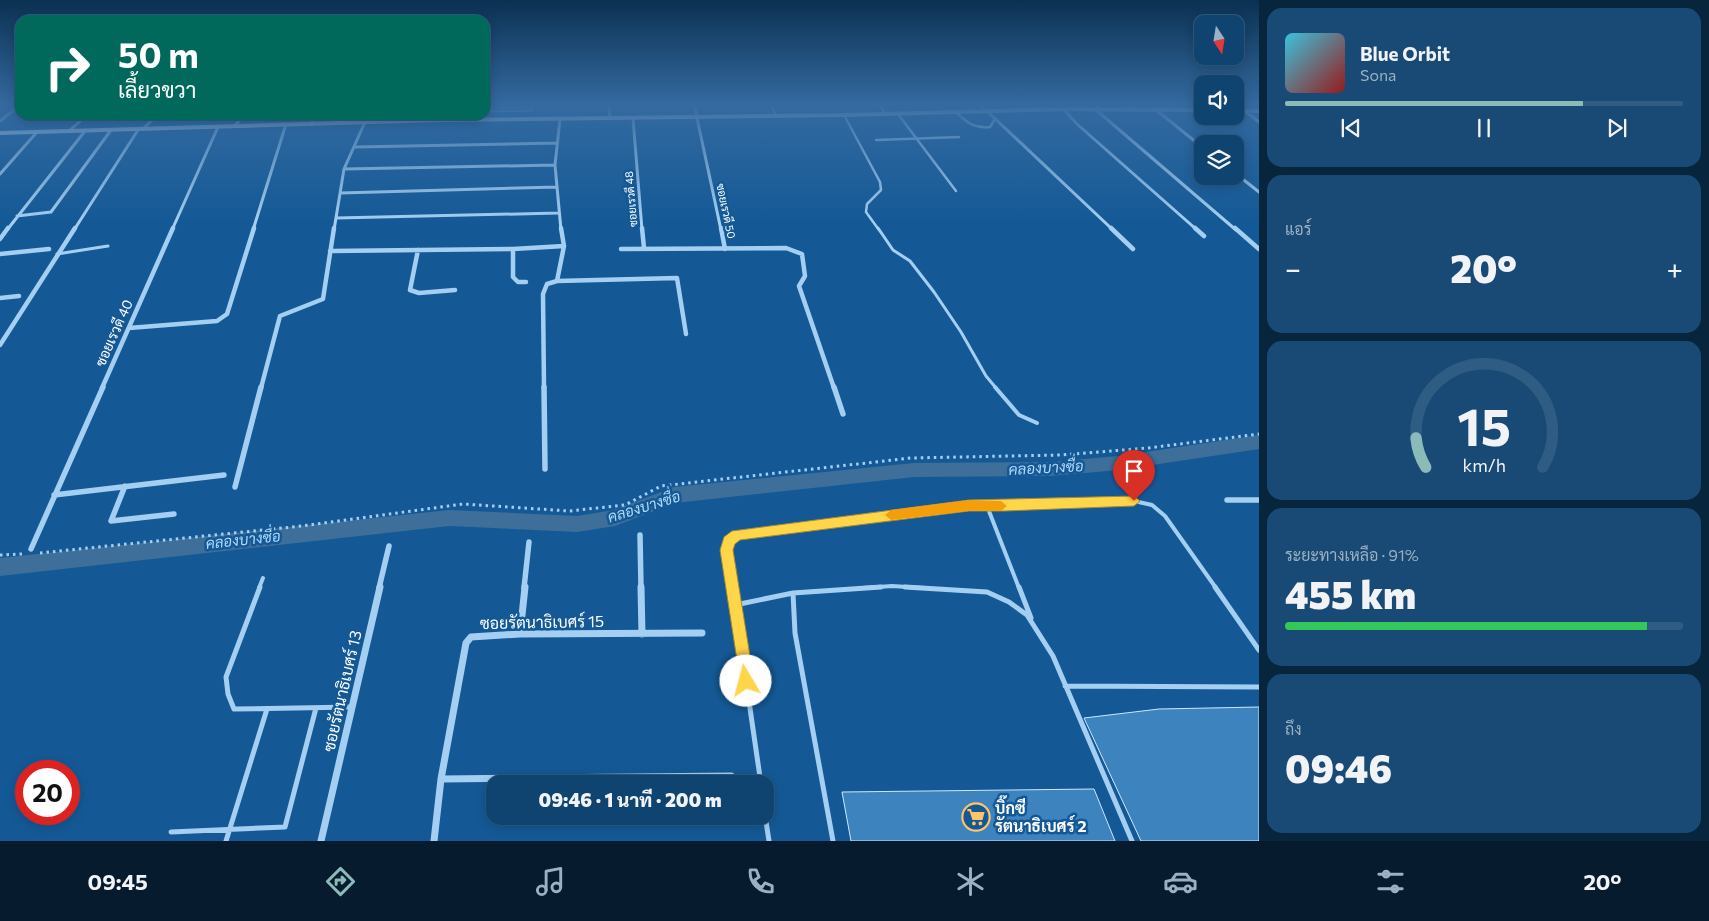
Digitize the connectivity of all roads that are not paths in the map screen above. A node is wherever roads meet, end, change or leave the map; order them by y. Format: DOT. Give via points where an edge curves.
graph roads {
  1 [pos="27,143"];
  2 [pos="75,143"];
  3 [pos="101,143"];
  4 [pos="132,143"];
  5 [pos="211,143"];
  6 [pos="280,143"];
  7 [pos="357,143"];
  8 [pos="545,143"];
  9 [pos="557,143"];
  10 [pos="635,143"];
  11 [pos="703,143"];
  12 [pos="859,143"];
  13 [pos="920,143"];
  14 [pos="1022,143"];
  15 [pos="1099,143"];
  16 [pos="1138,143"];
  17 [pos="355,147"];
  18 [pos="555,165"];
  19 [pos="344,169"];
  20 [pos="0,174"];
  21 [pos="1244,180"];
  22 [pos="557,188"];
  23 [pos="956,191"];
  24 [pos="1259,192"];
  25 [pos="340,193"];
  26 [pos="558,213"];
  27 [pos="17,216"];
  28 [pos="336,218"];
  29 [pos="1204,236"];
  30 [pos="0,239"];
  31 [pos="108,246"];
  32 [pos="564,246"];
  33 [pos="644,248"];
  34 [pos="49,249"];
  35 [pos="513,249"];
  36 [pos="621,249"];
  37 [pos="725,249"];
  38 [pos="1133,249"];
  39 [pos="1259,249"];
  40 [pos="418,250"];
  41 [pos="330,251"];
  42 [pos="0,254"];
  43 [pos="57,254"];
  44 [pos="557,280"];
  45 [pos="526,282"];
  46 [pos="455,290"];
  47 [pos="19,296"];
  48 [pos="0,298"];
  49 [pos="129,328"];
  50 [pos="686,334"];
  51 [pos="0,345"];
  52 [pos="843,414"];
  53 [pos="1037,423"];
  54 [pos="545,469"];
  55 [pos="224,475"];
  56 [pos="125,486"];
  57 [pos="235,487"];
  58 [pos="54,495"];
  59 [pos="1227,500"];
  60 [pos="1259,500"];
  61 [pos="987,506"];
  62 [pos="174,514"];
  63 [pos="640,535"];
  64 [pos="529,542"];
  65 [pos="388,546"];
  66 [pos="32,551"];
  67 [pos="263,578"];
  68 [pos="794,593"];
  69 [pos="735,605"];
  70 [pos="1034,626"];
  71 [pos="520,634"];
  72 [pos="642,634"];
  73 [pos="702,634"];
  74 [pos="1259,650"];
  75 [pos="1065,686"];
  76 [pos="1259,687"];
  77 [pos="352,707"];
  78 [pos="316,708"];
  79 [pos="267,709"];
  80 [pos="760,775"];
  81 [pos="441,779"];
  82 [pos="486,779"];
  83 [pos="766,825"];
  84 [pos="230,830"];
  85 [pos="171,832"];
  86 [pos="226,841"];
  87 [pos="321,841"];
  88 [pos="434,841"];
  89 [pos="768,841"];
  90 [pos="833,841"];
  91 [pos="1132,841"];
  1 -- 20 [label="street"];
  2 -- 27 [label="street"];
  3 -- 27 [label="street" via="51,212"];
  4 -- 43 [label="street"];
  5 -- 49 [label="street, ซอยเรวดี 40"];
  6 -- 49 [label="street" via="227,314 217,321"];
  7 -- 17 [label="street"];
  8 -- 17 [label="street"];
  9 -- 18 [label="street"];
  10 -- 33 [label="street, ซอยเรวดี 48"];
  11 -- 37 [label="street, ซอยเรวดี 50"];
  12 -- 53 [label="lane" via="881,190 867,204 866,212 893,250 910,261 934,292 986,376 1019,415"];
  13 -- 23 [label="lane"];
  14 -- 38 [label="street"];
  15 -- 29 [label="street"];
  16 -- 39 [label="street"];
  17 -- 19 [label="street"];
  18 -- 19 [label="street"];
  18 -- 22 [label="street"];
  19 -- 25 [label="street"];
  21 -- 24 [label="street"];
  22 -- 25 [label="street"];
  22 -- 26 [label="street"];
  25 -- 28 [label="street"];
  26 -- 28 [label="street"];
  26 -- 32 [label="street"];
  27 -- 30 [label="street"];
  28 -- 41 [label="street"];
  31 -- 43 [label="lane"];
  32 -- 35 [label="street"];
  32 -- 44 [label="street"];
  33 -- 36 [label="street"];
  33 -- 37 [label="street"];
  34 -- 42 [label="street"];
  35 -- 40 [label="street"];
  35 -- 45 [label="street" via="513,277 518,282"];
  37 -- 52 [label="street" via="786,248 802,254 805,276 799,286"];
  40 -- 41 [label="street"];
  40 -- 46 [label="street" via="410,290 419,293"];
  41 -- 57 [label="street" via="323,299 280,316"];
  43 -- 51 [label="street"];
  44 -- 50 [label="street" via="677,278"];
  44 -- 54 [label="street" via="547,284 543,294"];
  47 -- 48 [label="street"];
  49 -- 58 [label="street, ซอยเรวดี 40"];
  55 -- 56 [label="street"];
  56 -- 58 [label="street"];
  56 -- 62 [label="street" via="111,521"];
  58 -- 66 [label="street, ซอยเรวดี 40"];
  59 -- 60 [label="street"];
  61 -- 69 [label="lane" via="969,505 737,534 728,541 727,550"];
  61 -- 70 [label="lane"];
  61 -- 74 [label="lane" via="1134,501 1152,505 1165,516"];
  63 -- 72 [label="street"];
  64 -- 71 [label="street"];
  65 -- 77 [label="street, ซอยรัตนาธิเบศร์ 13"];
  67 -- 79 [label="lane" via="226,677 234,709"];
  68 -- 69 [label="lane"];
  68 -- 70 [label="lane" via="892,586 987,592 1027,615"];
  68 -- 90 [label="lane" via="794,633"];
  69 -- 80 [label="lane"];
  70 -- 75 [label="lane" via="1053,656"];
  71 -- 72 [label="street, ซอยรัตนาธิเบศร์ 15"];
  71 -- 81 [label="street, ซอยรัตนาธิเบศร์ 15" via="478,635 466,643"];
  72 -- 73 [label="street, ซอยรัตนาธิเบศร์ 15"];
  75 -- 76 [label="lane"];
  75 -- 91 [label="lane"];
  77 -- 78 [label="lane"];
  77 -- 87 [label="street, ซอยรัตนาธิเบศร์ 13"];
  78 -- 79 [label="lane"];
  78 -- 84 [label="lane" via="285,827"];
  79 -- 84 [label="lane"];
  81 -- 82 [label="street"];
  81 -- 88 [label="street, ซอยรัตนาธิเบศร์ 15"];
  83 -- 89 [label="lane"];
  84 -- 85 [label="lane"];
  84 -- 86 [label="lane"];
}
